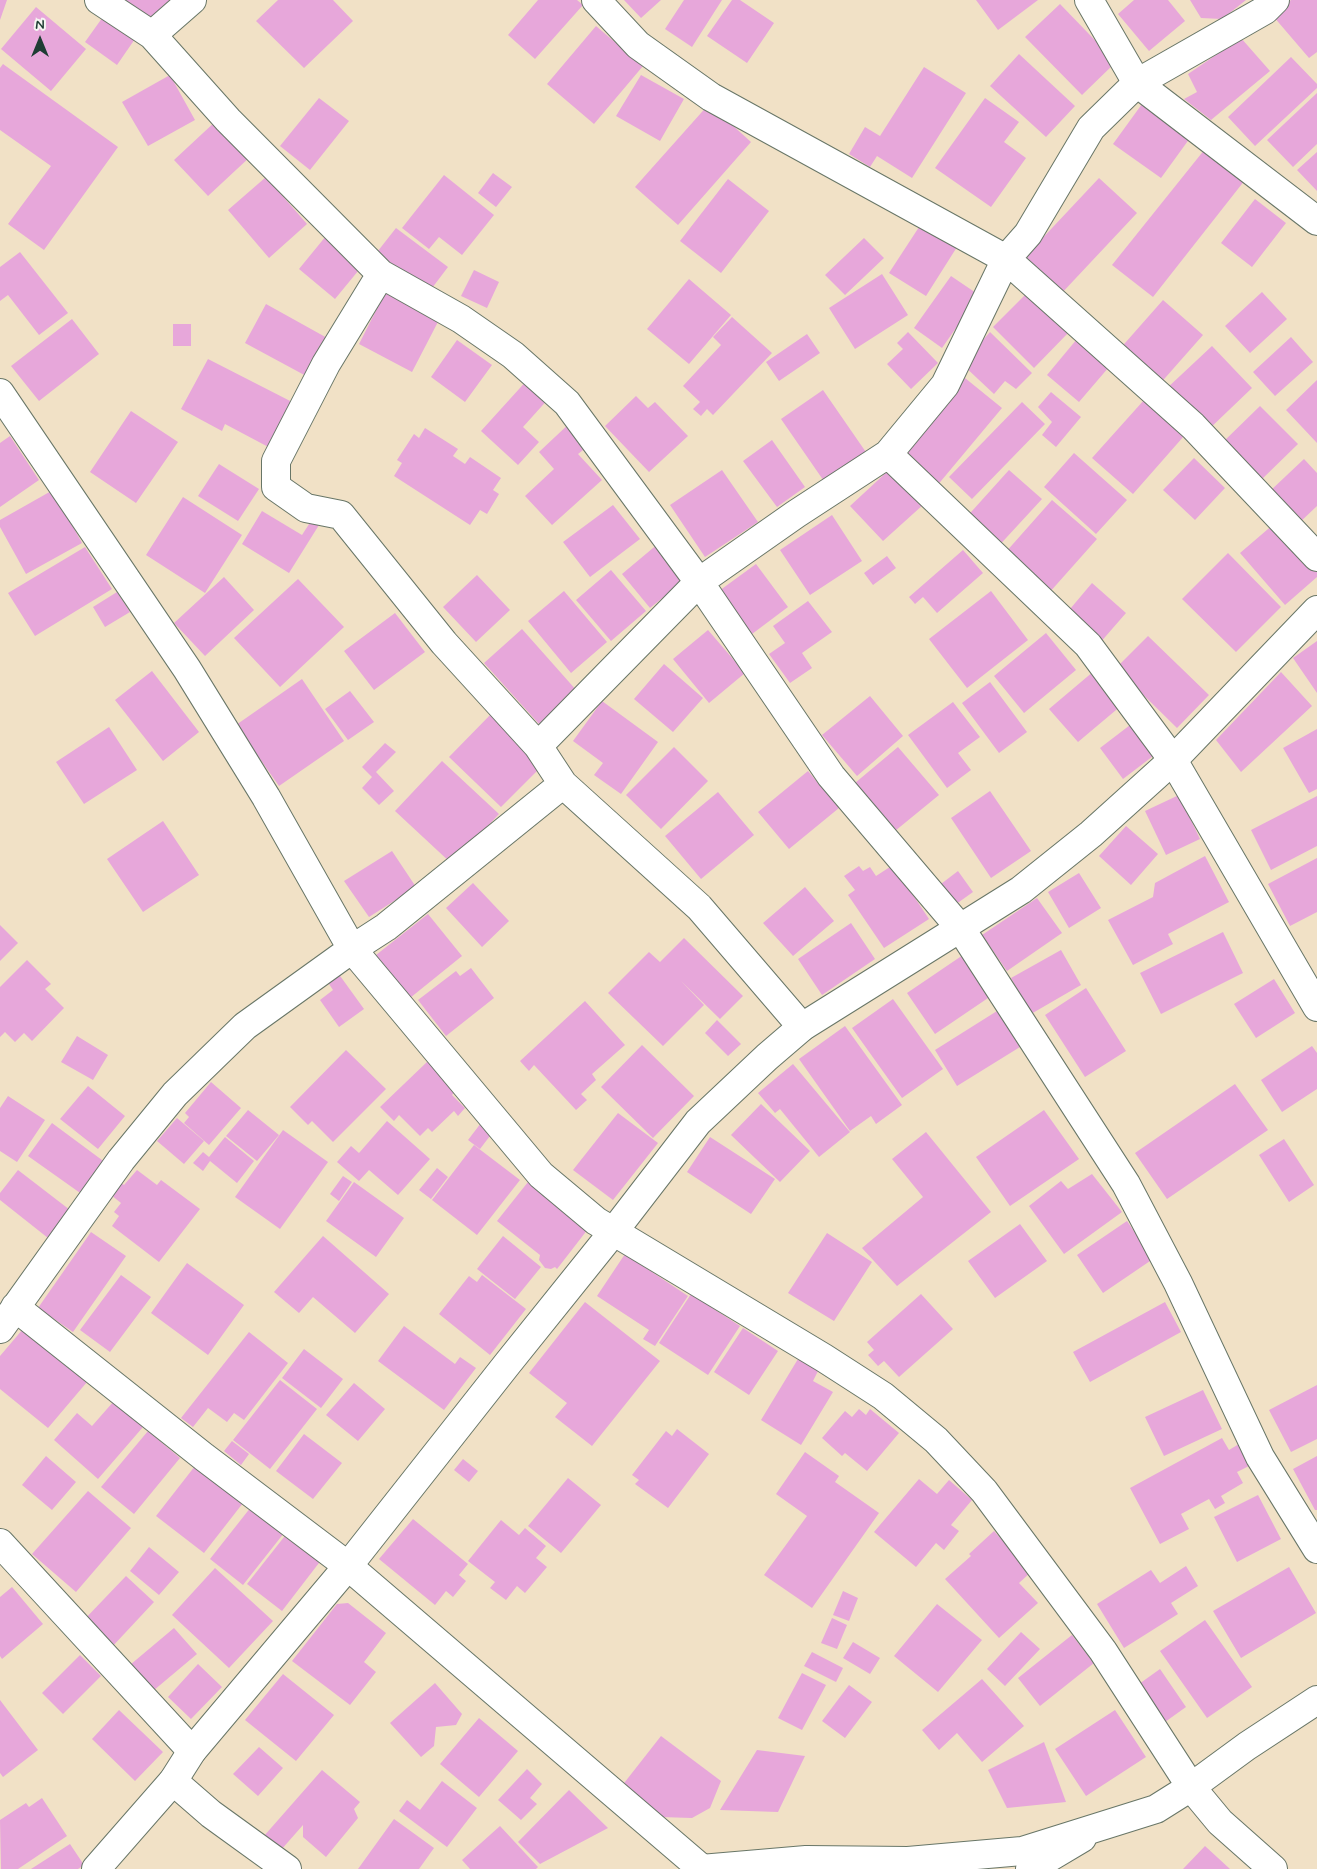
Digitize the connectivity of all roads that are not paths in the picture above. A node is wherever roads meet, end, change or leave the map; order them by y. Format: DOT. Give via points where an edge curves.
graph roads {
  1 [pos="99,0"];
  2 [pos="192,0"];
  3 [pos="596,0"];
  4 [pos="1089,0"];
  5 [pos="1275,0"];
  6 [pos="152,35"];
  7 [pos="1137,82"];
  8 [pos="1317,221"];
  9 [pos="1006,259"];
  10 [pos="381,274"];
  11 [pos="0,393"];
  12 [pos="888,454"];
  13 [pos="1317,556"];
  14 [pos="699,582"];
  15 [pos="1317,610"];
  16 [pos="538,746"];
  17 [pos="1173,760"];
  18 [pos="563,784"];
  19 [pos="961,929"];
  20 [pos="352,949"];
  21 [pos="1317,1007"];
  22 [pos="802,1027"];
  23 [pos="614,1231"];
  24 [pos="8,1318"];
  25 [pos="0,1543"];
  26 [pos="1317,1549"];
  27 [pos="348,1566"];
  28 [pos="1317,1700"];
  29 [pos="192,1751"];
  30 [pos="173,1781"];
  31 [pos="1191,1787"];
  32 [pos="1099,1828"];
  33 [pos="96,1869"];
  34 [pos="287,1869"];
  35 [pos="701,1869"];
  36 [pos="1030,1869"];
  37 [pos="1272,1869"];
  1 -- 6 [label="street"];
  2 -- 6 [label="street"];
  3 -- 9 [label="street" via="638,45 711,97"];
  4 -- 7 [label="street"];
  5 -- 7 [label="street" via="1265,10"];
  6 -- 10 [label="street" via="228,120"];
  7 -- 8 [label="street"];
  7 -- 9 [label="street" via="1091,128 1028,234"];
  9 -- 12 [label="street" via="945,385"];
  9 -- 13 [label="street" via="1193,426"];
  10 -- 14 [label="street" via="461,319 513,355 567,403"];
  10 -- 16 [label="street" via="326,364 276,461 276,486 306,508 341,515 444,644"];
  11 -- 20 [label="street" via="187,669 266,797"];
  12 -- 14 [label="street"];
  12 -- 17 [label="street" via="1088,645"];
  14 -- 16 [label="street"];
  14 -- 19 [label="street" via="831,776"];
  15 -- 17 [label="street"];
  16 -- 18 [label="street"];
  17 -- 19 [label="street" via="1091,834 1021,890"];
  17 -- 21 [label="street"];
  18 -- 20 [label="street" via="386,927"];
  18 -- 22 [label="street" via="699,907"];
  19 -- 22 [label="street"];
  19 -- 26 [label="street" via="1126,1184 1178,1283 1260,1457"];
  20 -- 23 [label="street" via="542,1175 596,1221"];
  20 -- 24 [label="street" via="245,1026 175,1094 121,1160"];
  22 -- 23 [label="street" via="698,1122"];
  23 -- 27 [label="street"];
  23 -- 31 [label="street" via="884,1396 936,1440 984,1491 1081,1620"];
  24 -- 27 [label="street" via="204,1457"];
  25 -- 29 [label="street"];
  27 -- 29 [label="street"];
  27 -- 35 [label="street"];
  28 -- 31 [label="street"];
  29 -- 30 [label="street"];
  30 -- 33 [label="street"];
  30 -- 34 [label="street" via="211,1814"];
  31 -- 32 [label="street" via="1156,1809"];
  31 -- 37 [label="street" via="1220,1822"];
  32 -- 35 [label="street" via="1022,1851 908,1861 806,1860"];
  32 -- 36 [label="street"];
}
